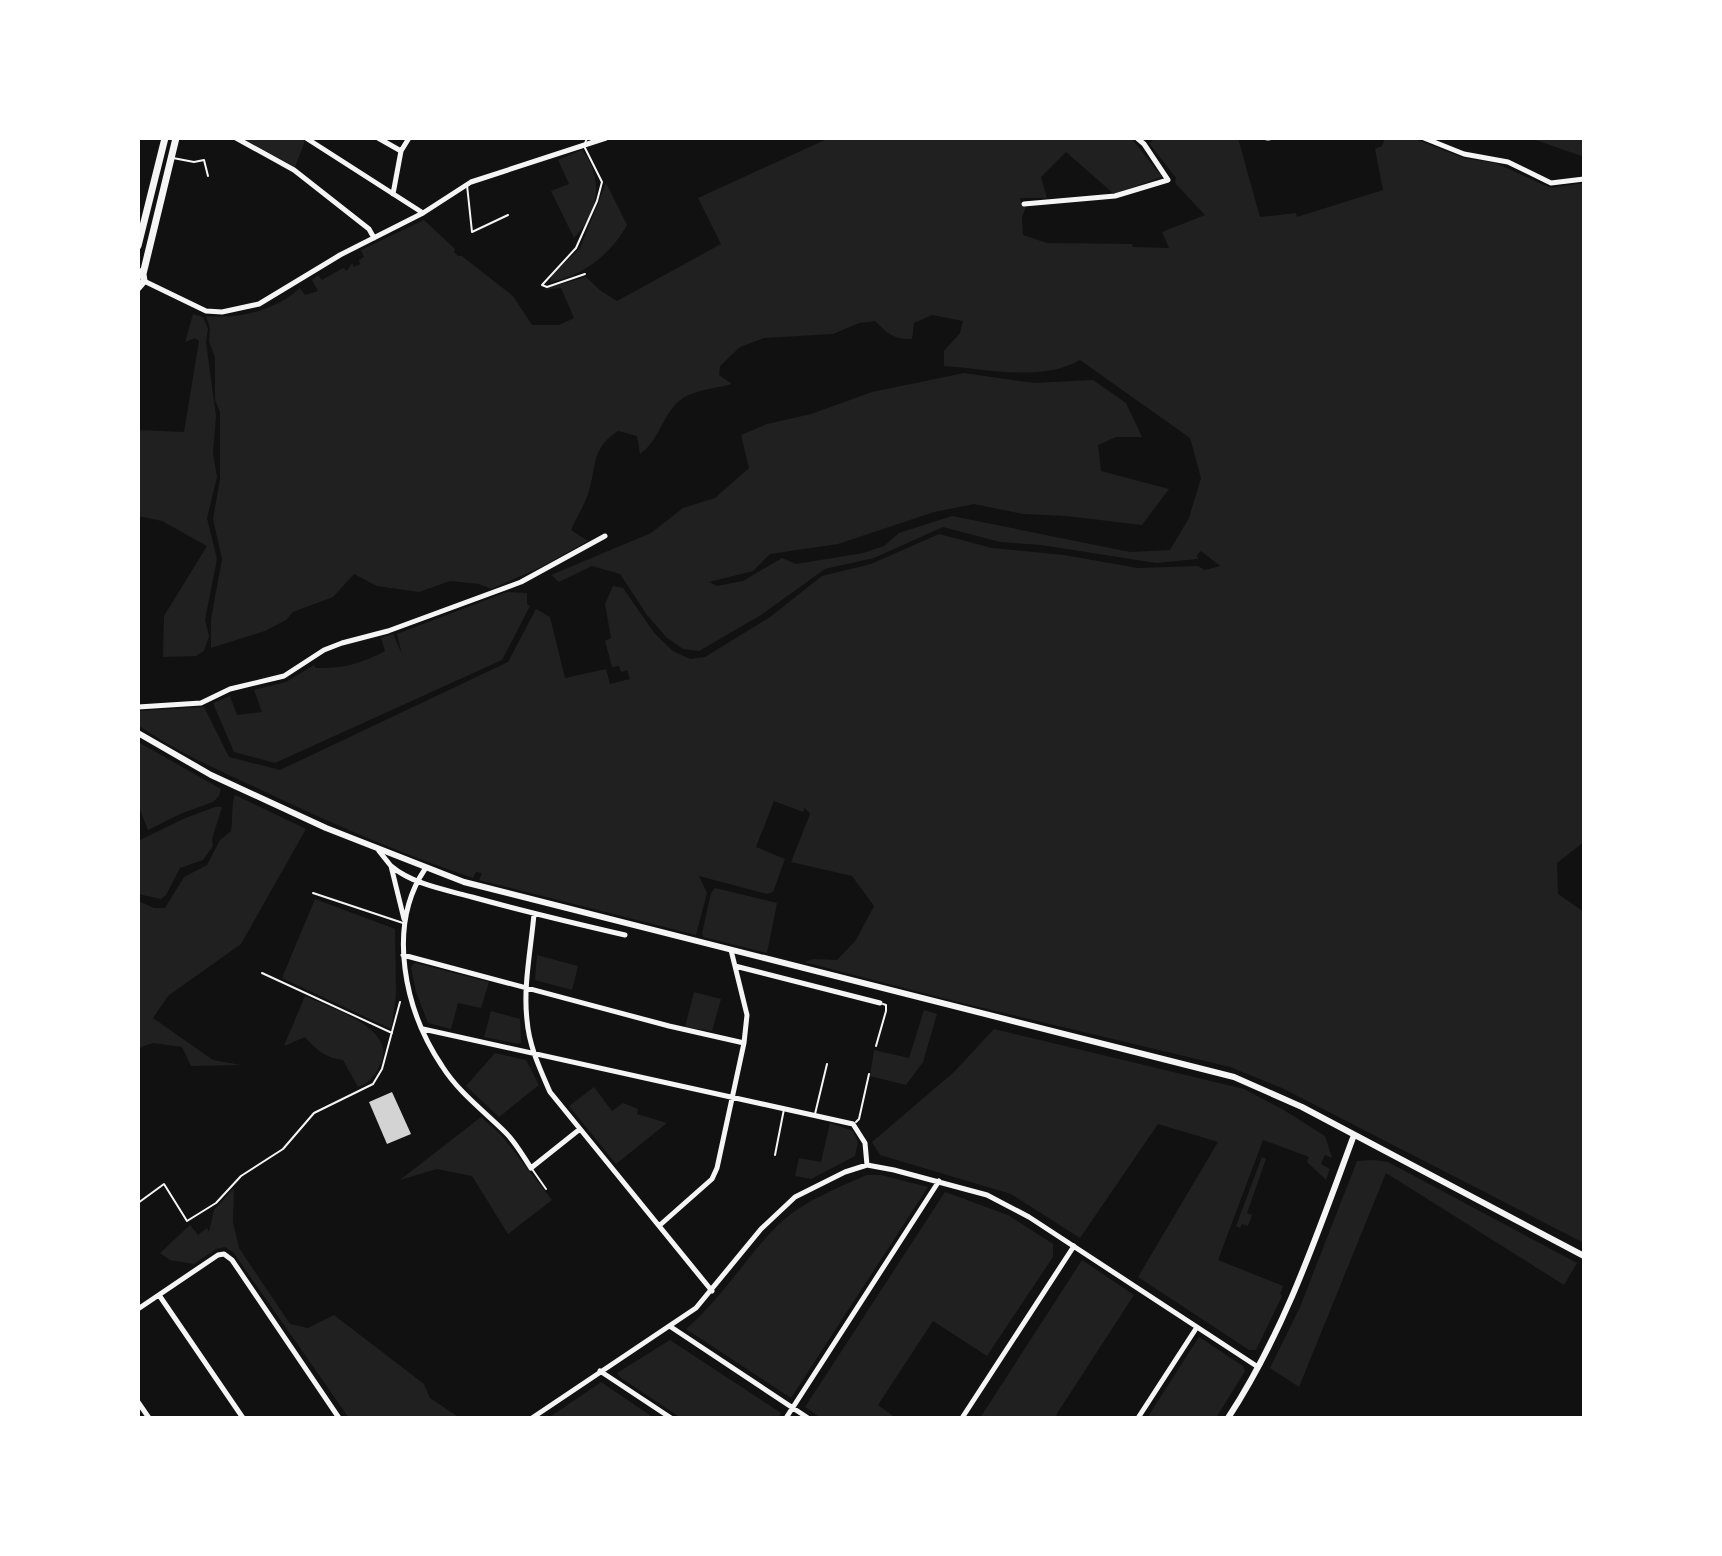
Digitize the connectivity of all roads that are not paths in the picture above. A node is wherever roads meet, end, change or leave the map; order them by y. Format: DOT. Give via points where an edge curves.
graph roads {
  1 [pos="165,138"];
  2 [pos="176,138"];
  3 [pos="236,138"];
  4 [pos="306,138"];
  5 [pos="378,138"];
  6 [pos="409,138"];
  7 [pos="587,138"];
  8 [pos="606,138"];
  9 [pos="1137,138"];
  10 [pos="1152,138"];
  11 [pos="1424,138"];
  12 [pos="1144,144"];
  13 [pos="584,146"];
  14 [pos="401,151"];
  15 [pos="171,158"];
  16 [pos="208,176"];
  17 [pos="1584,179"];
  18 [pos="467,184"];
  19 [pos="393,194"];
  20 [pos="1024,204"];
  21 [pos="423,213"];
  22 [pos="508,215"];
  23 [pos="374,238"];
  24 [pos="138,246"];
  25 [pos="585,274"];
  26 [pos="140,283"];
  27 [pos="605,536"];
  28 [pos="138,707"];
  29 [pos="138,733"];
  30 [pos="379,851"];
  31 [pos="391,866"];
  32 [pos="425,869"];
  33 [pos="418,880"];
  34 [pos="313,893"];
  35 [pos="534,914"];
  36 [pos="405,924"];
  37 [pos="625,935"];
  38 [pos="731,950"];
  39 [pos="403,955"];
  40 [pos="734,966"];
  41 [pos="527,987"];
  42 [pos="880,1003"];
  43 [pos="423,1029"];
  44 [pos="744,1043"];
  45 [pos="876,1046"];
  46 [pos="534,1055"];
  47 [pos="827,1064"];
  48 [pos="869,1074"];
  49 [pos="732,1097"];
  50 [pos="784,1108"];
  51 [pos="815,1116"];
  52 [pos="853,1124"];
  53 [pos="580,1129"];
  54 [pos="1354,1135"];
  55 [pos="775,1155"];
  56 [pos="867,1165"];
  57 [pos="531,1168"];
  58 [pos="939,1181"];
  59 [pos="546,1189"];
  60 [pos="660,1225"];
  61 [pos="1074,1246"];
  62 [pos="1584,1256"];
  63 [pos="712,1291"];
  64 [pos="159,1295"];
  65 [pos="138,1309"];
  66 [pos="671,1327"];
  67 [pos="1197,1327"];
  68 [pos="1259,1368"];
  69 [pos="600,1371"];
  70 [pos="138,1402"];
  71 [pos="792,1408"];
  72 [pos="149,1418"];
  73 [pos="243,1418"];
  74 [pos="339,1418"];
  75 [pos="532,1418"];
  76 [pos="671,1418"];
  77 [pos="786,1418"];
  78 [pos="808,1418"];
  79 [pos="962,1418"];
  80 [pos="1138,1418"];
  81 [pos="1228,1418"];
  1 -- 24 [label="main road"];
  2 -- 15 [label="main road"];
  3 -- 23 [label="street" via="294,170"];
  4 -- 19 [label="street"];
  5 -- 14 [label="street"];
  6 -- 14 [label="street"];
  7 -- 13 [label="lane"];
  8 -- 13 [label="street"];
  9 -- 12 [label="street"];
  10 -- 12 [label="street"];
  11 -- 17 [label="street" via="1464,154 1508,162 1551,183"];
  12 -- 20 [label="street" via="1168,180 1115,196"];
  13 -- 18 [label="street"];
  13 -- 25 [label="lane" via="602,182 601,191 576,248 542,285"];
  14 -- 19 [label="street"];
  15 -- 16 [label="lane" via="204,160"];
  15 -- 26 [label="main road"];
  18 -- 21 [label="street"];
  18 -- 22 [label="lane" via="472,232"];
  19 -- 21 [label="street"];
  21 -- 23 [label="street"];
  23 -- 26 [label="street" via="274,298 245,308 206,311"];
  27 -- 28 [label="street" via="521,582 324,650 284,676 230,689 201,703"];
  29 -- 30 [label="street" via="211,775"];
  30 -- 31 [label="street"];
  30 -- 32 [label="street"];
  31 -- 33 [label="street"];
  31 -- 36 [label="street"];
  32 -- 33 [label="street"];
  32 -- 38 [label="street"];
  33 -- 35 [label="street"];
  33 -- 36 [label="street"];
  34 -- 36 [label="lane"];
  35 -- 37 [label="street"];
  35 -- 41 [label="street"];
  36 -- 39 [label="street"];
  38 -- 40 [label="street"];
  38 -- 54 [label="street" via="1234,1077"];
  39 -- 41 [label="street"];
  39 -- 43 [label="street"];
  40 -- 42 [label="street"];
  40 -- 44 [label="street" via="747,1015"];
  41 -- 44 [label="street"];
  41 -- 46 [label="street" via="526,1020"];
  42 -- 45 [label="lane" via="886,1011"];
  43 -- 46 [label="street"];
  43 -- 57 [label="street" via="442,1066 509,1136"];
  44 -- 49 [label="street"];
  46 -- 49 [label="street"];
  46 -- 53 [label="street" via="550,1092"];
  47 -- 51 [label="lane"];
  48 -- 52 [label="lane" via="859,1119"];
  49 -- 50 [label="street"];
  49 -- 60 [label="street" via="712,1179"];
  50 -- 51 [label="street"];
  50 -- 55 [label="lane"];
  51 -- 52 [label="street"];
  52 -- 56 [label="street" via="865,1143"];
  53 -- 57 [label="street"];
  53 -- 60 [label="street"];
  54 -- 62 [label="street"];
  54 -- 68 [label="street"];
  56 -- 58 [label="street"];
  56 -- 63 [label="street" via="795,1197 761,1229"];
  57 -- 59 [label="lane"];
  58 -- 61 [label="street" via="987,1195"];
  58 -- 71 [label="street"];
  60 -- 63 [label="street"];
  61 -- 67 [label="street"];
  61 -- 79 [label="street"];
  63 -- 66 [label="street"];
  64 -- 65 [label="street"];
  64 -- 73 [label="street"];
  64 -- 74 [label="street" via="224,1254"];
  66 -- 69 [label="street"];
  66 -- 71 [label="street"];
  67 -- 68 [label="street"];
  67 -- 80 [label="street"];
  68 -- 81 [label="street"];
  69 -- 75 [label="street"];
  69 -- 76 [label="street"];
  70 -- 72 [label="street"];
  71 -- 77 [label="street"];
  71 -- 78 [label="street"];
}
